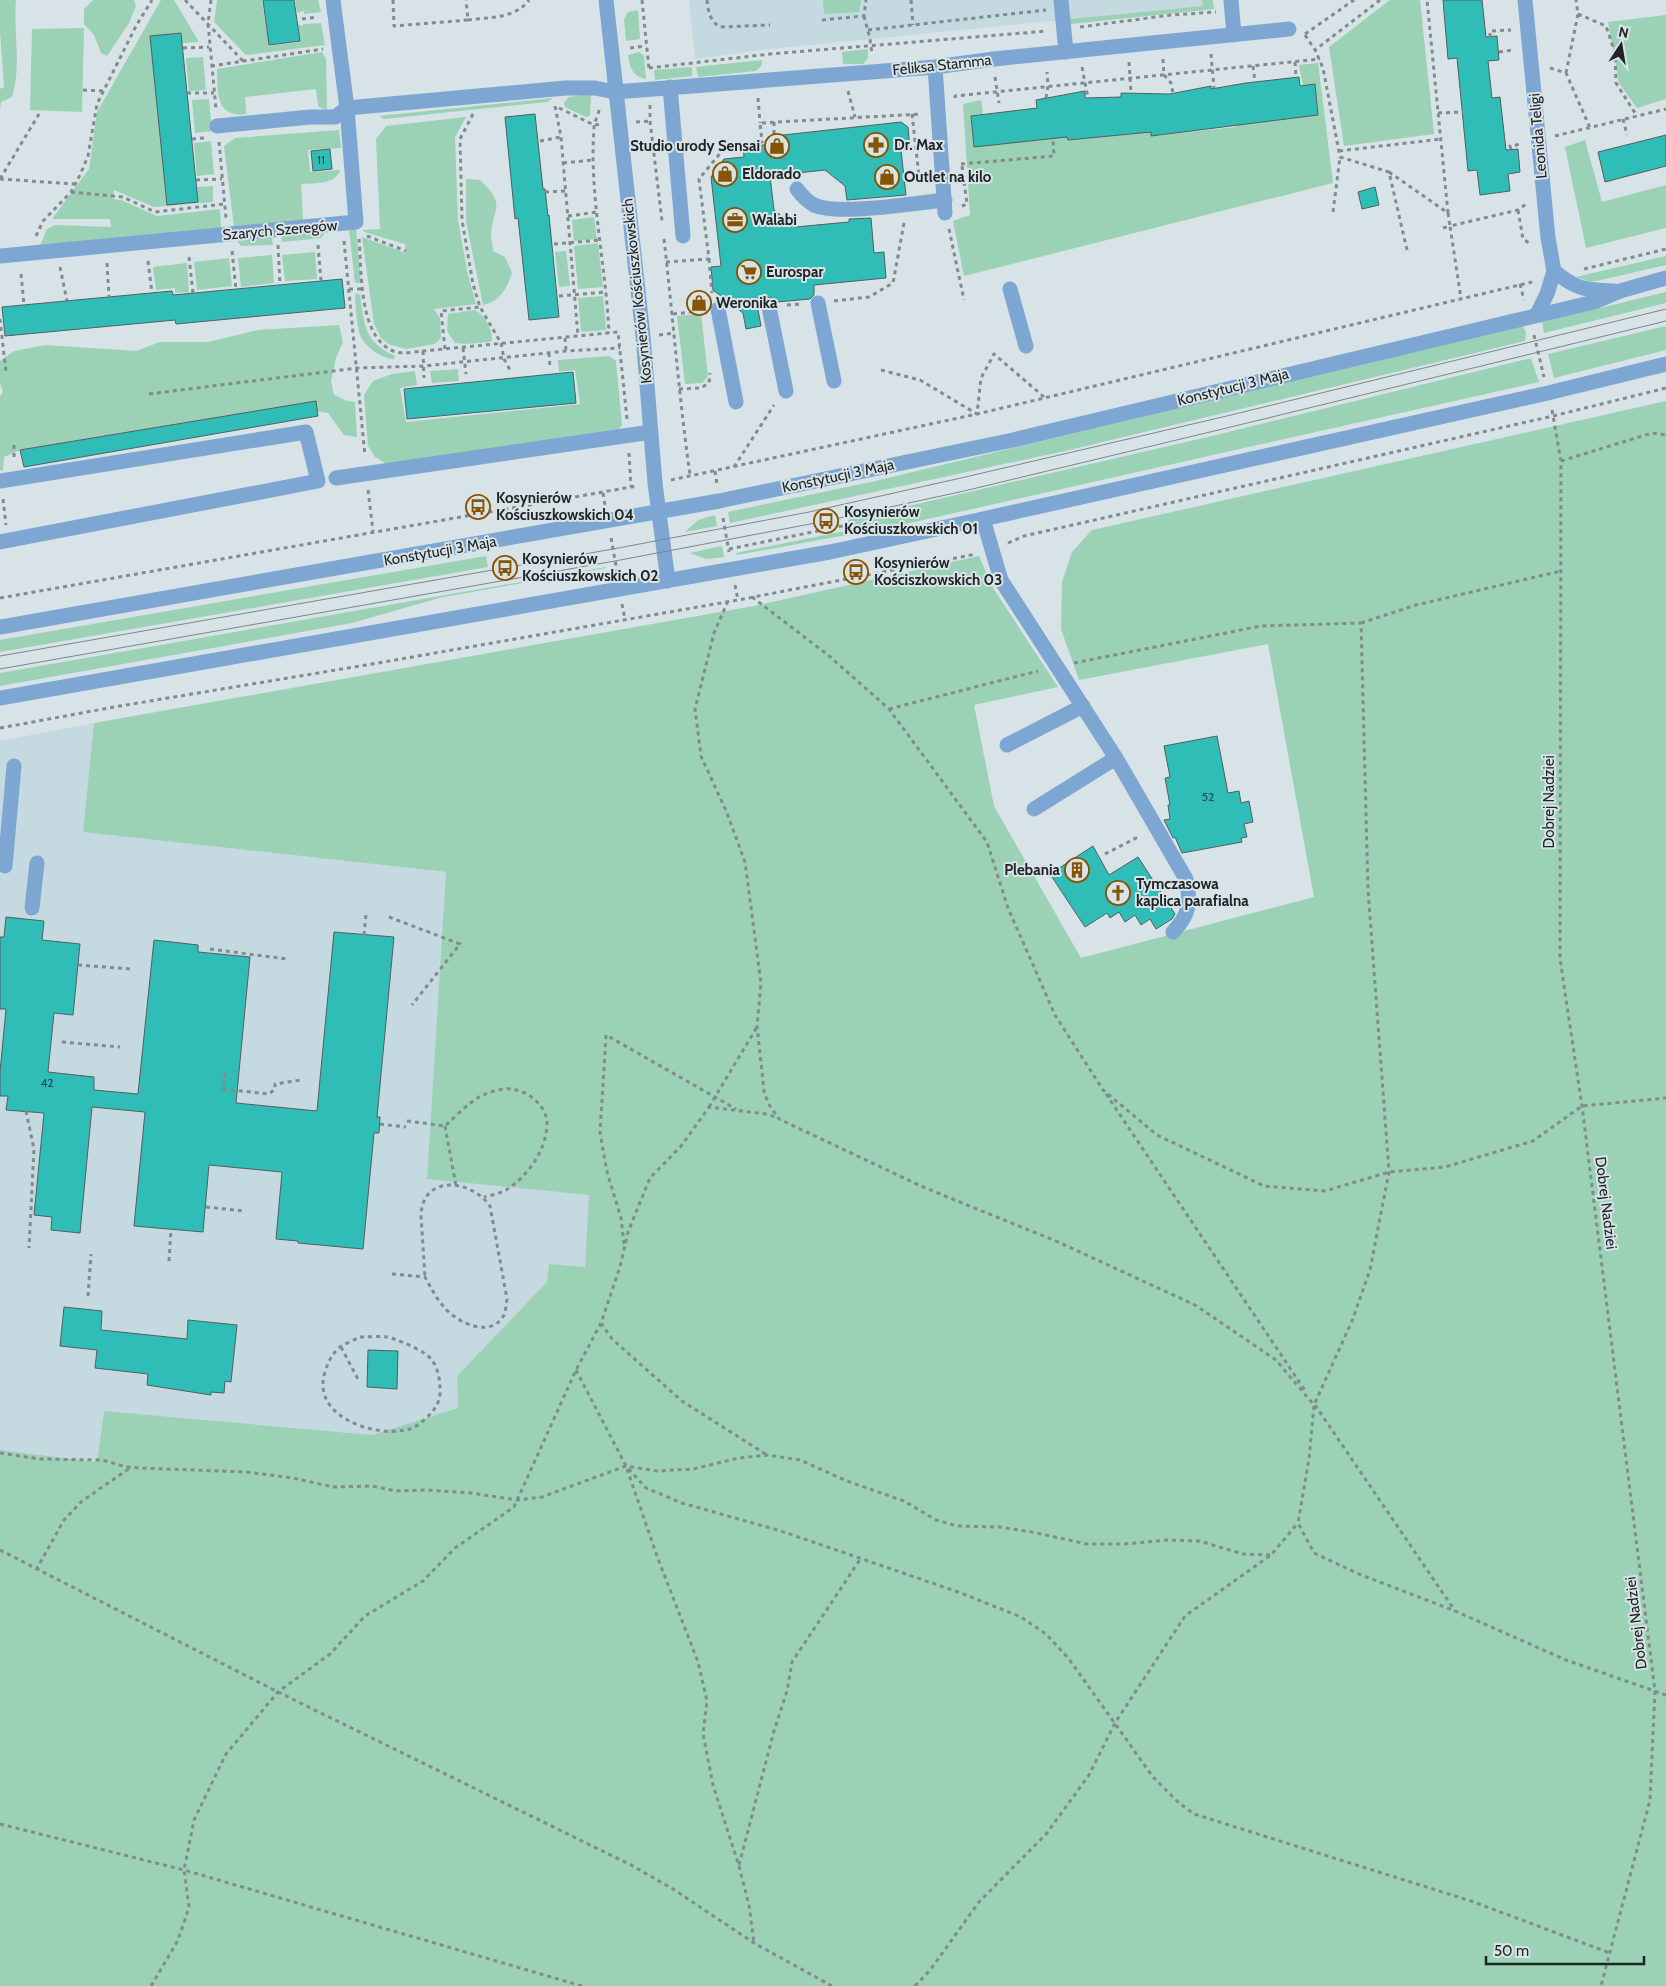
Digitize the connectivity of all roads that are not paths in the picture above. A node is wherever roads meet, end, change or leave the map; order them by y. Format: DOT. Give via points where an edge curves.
graph roads {
  1 [pos="333,0"];
  2 [pos="606,0"];
  3 [pos="1526,0"];
  4 [pos="1061,4"];
  5 [pos="1232,6"];
  6 [pos="1289,29"];
  7 [pos="1234,35"];
  8 [pos="1073,52"];
  9 [pos="935,67"];
  10 [pos="670,87"];
  11 [pos="615,92"];
  12 [pos="346,108"];
  13 [pos="217,126"];
  14 [pos="797,189"];
  15 [pos="683,236"];
  16 [pos="0,256"];
  17 [pos="1555,275"];
  18 [pos="1666,278"];
  19 [pos="1010,289"];
  20 [pos="1620,291"];
  21 [pos="818,303"];
  22 [pos="768,307"];
  23 [pos="716,309"];
  24 [pos="1533,315"];
  25 [pos="1026,346"];
  26 [pos="1666,364"];
  27 [pos="834,381"];
  28 [pos="782,396"];
  29 [pos="736,402"];
  30 [pos="650,432"];
  31 [pos="336,478"];
  32 [pos="0,482"];
  33 [pos="658,513"];
  34 [pos="984,520"];
  35 [pos="4,541"];
  36 [pos="668,581"];
  37 [pos="0,627"];
  38 [pos="0,698"];
  39 [pos="1083,706"];
  40 [pos="1007,745"];
  41 [pos="1116,758"];
  42 [pos="14,766"];
  43 [pos="1034,809"];
  44 [pos="37,863"];
  45 [pos="5,866"];
  46 [pos="32,908"];
  47 [pos="1173,932"];
  1 -- 12 [label="street"];
  2 -- 11 [label="street, Kosynierów Kościuszkowskich"];
  3 -- 17 [label="street, Leonida Teligi" via="1548,238"];
  4 -- 8 [label="street" via="1064,29"];
  5 -- 7 [label="street"];
  6 -- 7 [label="street, Feliksa Stamma"];
  7 -- 8 [label="street, Feliksa Stamma"];
  8 -- 9 [label="street, Feliksa Stamma"];
  9 -- 10 [label="street, Feliksa Stamma"];
  9 -- 14 [label="street" via="945,201 840,210 815,205"];
  10 -- 11 [label="street, Feliksa Stamma"];
  10 -- 15 [label="street"];
  11 -- 12 [label="street" via="566,88"];
  11 -- 30 [label="street, Kosynierów Kościuszkowskich" via="643,336"];
  12 -- 13 [label="street" via="335,117"];
  12 -- 16 [label="street, Szarych Szeregów" via="356,222"];
  17 -- 20 [label="street" via="1581,288"];
  17 -- 24 [label="street, Leonida Teligi"];
  18 -- 20 [label="street, Konstytucji 3 Maja"];
  19 -- 25 [label="street"];
  20 -- 24 [label="street, Konstytucji 3 Maja" via="1594,302"];
  21 -- 27 [label="street"];
  22 -- 28 [label="street"];
  23 -- 29 [label="street"];
  24 -- 33 [label="street, Konstytucji 3 Maja" via="1013,440"];
  26 -- 34 [label="street"];
  30 -- 31 [label="street"];
  30 -- 33 [label="street, Kosynierów Kościuszkowskich"];
  32 -- 35 [label="street" via="306,432 318,481"];
  33 -- 36 [label="street, Kosynierów Kościuszkowskich"];
  33 -- 37 [label="street, Konstytucji 3 Maja"];
  34 -- 36 [label="street"];
  34 -- 39 [label="street" via="1001,580"];
  36 -- 38 [label="street"];
  39 -- 40 [label="street"];
  39 -- 41 [label="street"];
  41 -- 43 [label="street"];
  41 -- 47 [label="street" via="1186,879 1189,907 1184,921"];
  42 -- 45 [label="street"];
  44 -- 46 [label="street"];
}
